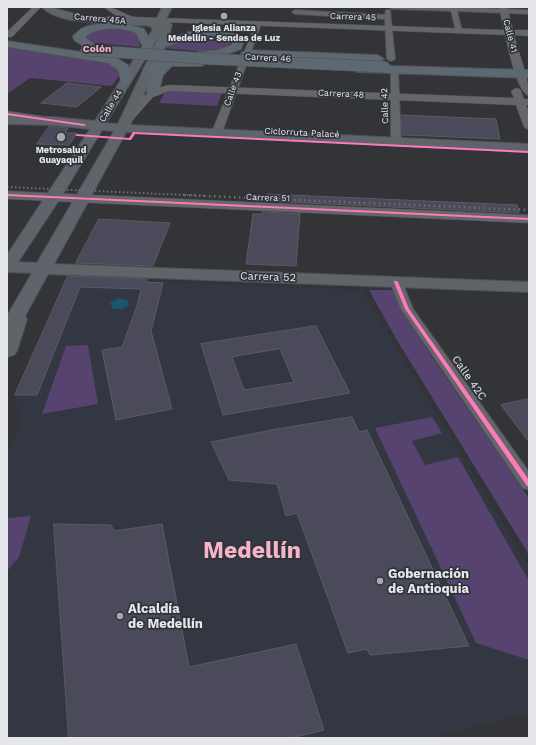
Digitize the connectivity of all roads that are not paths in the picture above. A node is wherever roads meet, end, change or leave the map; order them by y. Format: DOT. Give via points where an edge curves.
graph roads {
  1 [pos="37,7"];
  2 [pos="47,7"];
  3 [pos="108,7"];
  4 [pos="167,7"];
  5 [pos="388,7"];
  6 [pos="392,7"];
  7 [pos="453,8"];
  8 [pos="503,9"];
  9 [pos="297,10"];
  10 [pos="529,12"];
  11 [pos="120,14"];
  12 [pos="388,17"];
  13 [pos="100,20"];
  14 [pos="158,22"];
  15 [pos="258,24"];
  16 [pos="286,24"];
  17 [pos="390,28"];
  18 [pos="459,31"];
  19 [pos="508,33"];
  20 [pos="529,33"];
  21 [pos="8,39"];
  22 [pos="161,45"];
  23 [pos="89,47"];
  24 [pos="148,47"];
  25 [pos="202,54"];
  26 [pos="245,59"];
  27 [pos="170,62"];
  28 [pos="389,65"];
  29 [pos="149,69"];
  30 [pos="523,73"];
  31 [pos="126,81"];
  32 [pos="232,89"];
  33 [pos="153,92"];
  34 [pos="529,94"];
  35 [pos="394,96"];
  36 [pos="524,102"];
  37 [pos="7,114"];
  38 [pos="7,120"];
  39 [pos="53,121"];
  40 [pos="124,125"];
  41 [pos="99,126"];
  42 [pos="529,127"];
  43 [pos="217,132"];
  44 [pos="396,141"];
  45 [pos="529,148"];
  46 [pos="86,193"];
  47 [pos="7,195"];
  48 [pos="54,198"];
  49 [pos="529,207"];
  50 [pos="529,219"];
  51 [pos="7,267"];
  52 [pos="42,267"];
  53 [pos="396,282"];
  54 [pos="529,287"];
  55 [pos="23,304"];
  56 [pos="7,332"];
  57 [pos="7,351"];
  58 [pos="529,484"];
  1 -- 21 [label="street"];
  2 -- 13 [label="main road, Carrera 45A" via="69,16"];
  3 -- 11 [label="street, Carrera 45"];
  4 -- 14 [label="main road, Calle 44"];
  5 -- 12 [label="street, Calle 42"];
  6 -- 7 [label="street"];
  7 -- 8 [label="street"];
  7 -- 18 [label="street"];
  8 -- 10 [label="street"];
  8 -- 19 [label="street, Calle 41"];
  9 -- 12 [label="street"];
  9 -- 16 [label="street"];
  11 -- 13 [label="main road" via="114,19"];
  11 -- 14 [label="street, Carrera 45"];
  12 -- 17 [label="street, Calle 42"];
  13 -- 14 [label="main road, Carrera 45A"];
  14 -- 15 [label="street, Carrera 45"];
  14 -- 22 [label="main road, Calle 44" via="167,25"];
  14 -- 24 [label="main road, Calle 44" via="158,29"];
  15 -- 16 [label="street, Carrera 45"];
  15 -- 26 [label="street, Calle 43"];
  16 -- 17 [label="street, Carrera 45"];
  17 -- 18 [label="street, Carrera 45"];
  17 -- 28 [label="street, Calle 42"];
  18 -- 19 [label="street, Carrera 45"];
  19 -- 20 [label="street, Carrera 45"];
  19 -- 30 [label="street, Calle 41"];
  21 -- 23 [label="main road, Carrera 46"];
  21 -- 31 [label="main road" via="111,60 124,68"];
  22 -- 25 [label="main road" via="173,38 193,35 225,35 236,38 239,44 219,53"];
  22 -- 29 [label="main road, Calle 44"];
  23 -- 24 [label="main road" via="80,40 84,32 100,27 121,26 140,31"];
  23 -- 25 [label="main road, Carrera 46"];
  23 -- 28 [label="main road, Carrera 46, bridge" via="210,60"];
  24 -- 31 [label="main road, Calle 44"];
  25 -- 28 [label="main road, Carrera 46"];
  26 -- 27 [label="main road, Carrera 46"];
  26 -- 28 [label="main road, Carrera 46"];
  26 -- 32 [label="street, Calle 43"];
  27 -- 29 [label="main road, Carrera 46"];
  27 -- 33 [label="main road" via="162,67 152,88"];
  28 -- 30 [label="main road, Carrera 46"];
  28 -- 35 [label="street, Calle 42"];
  29 -- 40 [label="main road, Calle 44"];
  30 -- 34 [label="street, Calle 41"];
  30 -- 36 [label="street, Calle 41" via="512,80"];
  31 -- 41 [label="main road, Calle 44"];
  32 -- 33 [label="street, Carrera 48" via="169,88"];
  32 -- 35 [label="street, Carrera 48"];
  32 -- 43 [label="street, Calle 43"];
  33 -- 40 [label="street, Calle 44" via="147,95"];
  35 -- 36 [label="street, Carrera 48"];
  35 -- 44 [label="street, Calle 42"];
  36 -- 42 [label="street, Calle 41"];
  37 -- 39 [label="street"];
  38 -- 39 [label="main road"];
  39 -- 41 [label="main road"];
  40 -- 41 [label="main road"];
  40 -- 43 [label="main road"];
  40 -- 46 [label="main road, Calle 44"];
  41 -- 48 [label="main road, Calle 44"];
  43 -- 44 [label="main road"];
  44 -- 45 [label="main road"];
  46 -- 48 [label="street, Carrera 51"];
  46 -- 49 [label="street, Carrera 51"];
  46 -- 50 [label="street, Carrera 51"];
  46 -- 52 [label="main road, Calle 44"];
  47 -- 48 [label="street, Carrera 51"];
  48 -- 51 [label="main road, Calle 44"];
  51 -- 52 [label="main road, Carrera 52"];
  52 -- 53 [label="main road, Carrera 52"];
  52 -- 55 [label="main road, Calle 44"];
  53 -- 54 [label="main road, Carrera 52"];
  53 -- 58 [label="street, Calle 42C" via="408,309"];
  55 -- 56 [label="main road, Calle 44"];
  55 -- 57 [label="main road, Calle 44"];
}
